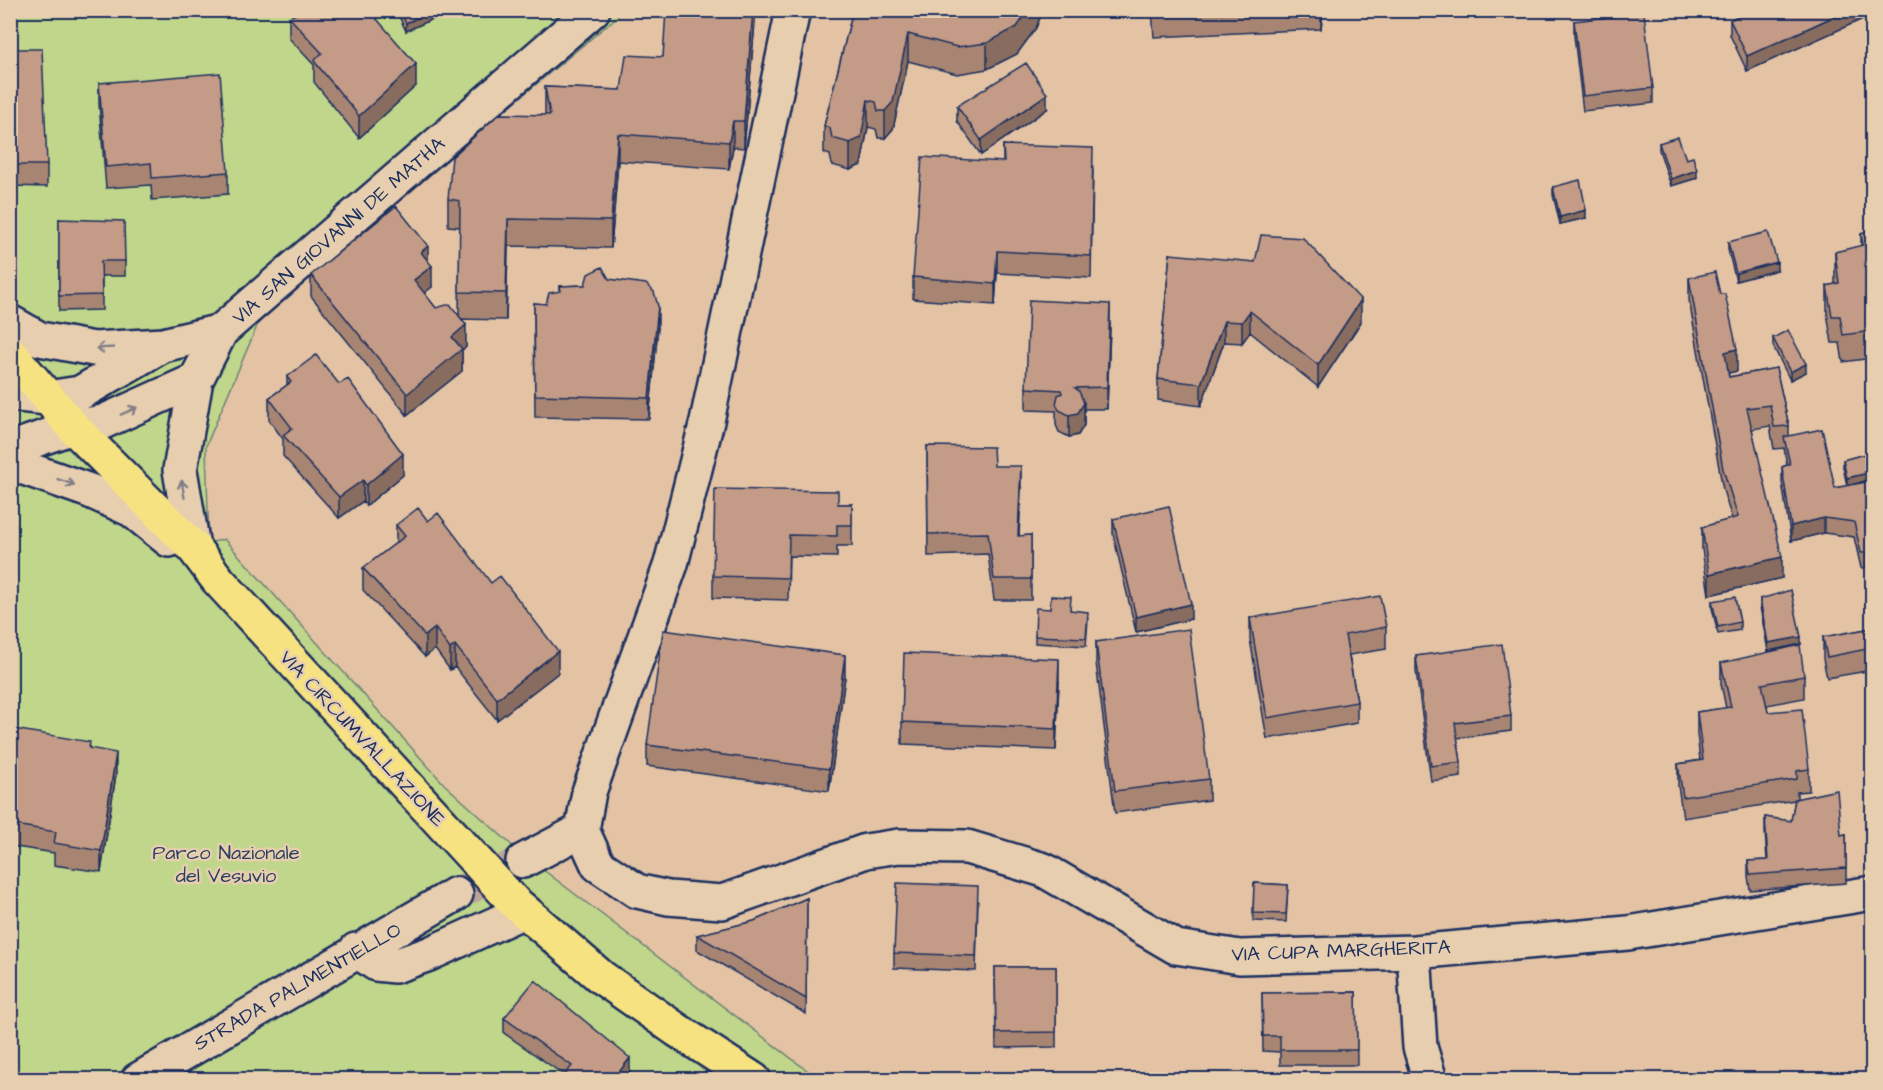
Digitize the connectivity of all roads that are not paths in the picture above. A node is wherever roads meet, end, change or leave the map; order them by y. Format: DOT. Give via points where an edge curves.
graph roads {
  1 [pos="593,10"];
  2 [pos="793,10"];
  3 [pos="10,322"];
  4 [pos="221,330"];
  5 [pos="163,345"];
  6 [pos="10,352"];
  7 [pos="196,380"];
  8 [pos="10,394"];
  9 [pos="47,398"];
  10 [pos="73,427"];
  11 [pos="10,449"];
  12 [pos="10,463"];
  13 [pos="193,547"];
  14 [pos="218,580"];
  15 [pos="582,830"];
  16 [pos="523,861"];
  17 [pos="1872,893"];
  18 [pos="456,894"];
  19 [pos="524,911"];
  20 [pos="356,950"];
  21 [pos="1414,951"];
  22 [pos="138,1080"];
  23 [pos="754,1080"];
  24 [pos="1430,1080"];
  1 -- 4 [label="street, VIA SAN GIOVANNI DE MATHA"];
  2 -- 15 [label="street" via="707,421 674,553 589,792"];
  5 -- 3 [label="street, VIA SAN GIOVANNI DE MATHA, one-way" via="94,349 40,339"];
  4 -- 5 [label="street, VIA SAN GIOVANNI DE MATHA"];
  4 -- 7 [label="street"];
  5 -- 9 [label="street" via="80,393"];
  6 -- 9 [label="main road, VIA CIRCUMVALLAZIONE"];
  10 -- 7 [label="street, one-way" via="103,422"];
  13 -- 7 [label="street, one-way" via="180,470"];
  8 -- 9 [label="street"];
  9 -- 10 [label="main road, VIA CIRCUMVALLAZIONE"];
  10 -- 11 [label="street"];
  10 -- 13 [label="main road, VIA CIRCUMVALLAZIONE"];
  12 -- 14 [label="street, one-way" via="90,490 132,510"];
  13 -- 14 [label="main road, VIA CIRCUMVALLAZIONE"];
  14 -- 19 [label="main road, VIA CIRCUMVALLAZIONE"];
  15 -- 16 [label="street"];
  15 -- 21 [label="street, VIA CUPA MARGHERITA" via="598,865 637,891 668,898 722,902 866,851 899,846 967,847 1044,870 1176,947 1240,957"];
  17 -- 21 [label="street, VIA CUPA MARGHERITA" via="1628,933"];
  18 -- 20 [label="street, STRADA PALMENTIELLO"];
  19 -- 20 [label="street" via="395,966 376,964"];
  19 -- 23 [label="main road, VIA CIRCUMVALLAZIONE" via="601,977"];
  20 -- 22 [label="street, STRADA PALMENTIELLO"];
  21 -- 24 [label="street" via="1420,1047"];
}
